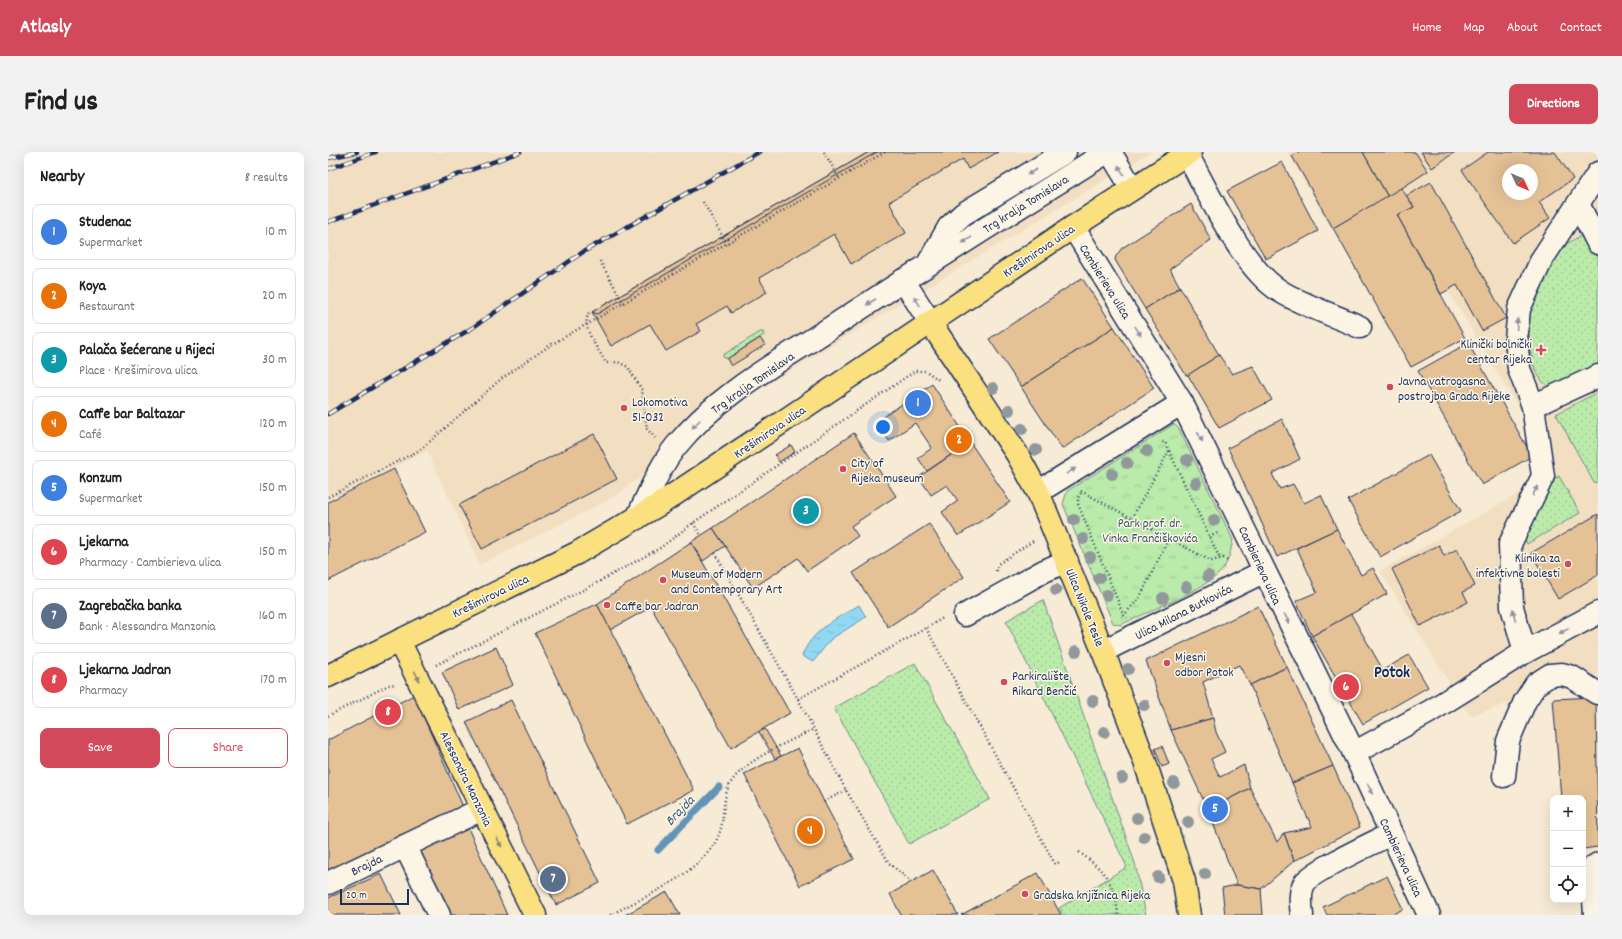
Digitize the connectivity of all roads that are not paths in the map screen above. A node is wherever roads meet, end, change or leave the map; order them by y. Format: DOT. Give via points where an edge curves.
graph roads {
  1 [pos="1065,152"];
  2 [pos="1108,152"];
  3 [pos="1189,153"];
  4 [pos="1598,173"];
  5 [pos="1132,188"];
  6 [pos="1578,204"];
  7 [pos="1073,227"];
  8 [pos="1598,243"];
  9 [pos="928,265"];
  10 [pos="904,280"];
  11 [pos="930,322"];
  12 [pos="1360,327"];
  13 [pos="1598,376"];
  14 [pos="1182,403"];
  15 [pos="1533,406"];
  16 [pos="1038,492"];
  17 [pos="637,518"];
  18 [pos="1067,561"];
  19 [pos="1263,572"];
  20 [pos="1598,613"];
  21 [pos="955,615"];
  22 [pos="399,641"];
  23 [pos="1103,651"];
  24 [pos="1525,652"];
  25 [pos="328,676"];
  26 [pos="1597,693"];
  27 [pos="1354,753"];
  28 [pos="1504,776"];
  29 [pos="482,809"];
  30 [pos="1391,834"];
  31 [pos="405,846"];
  32 [pos="1598,864"];
  33 [pos="328,883"];
  34 [pos="440,915"];
  35 [pos="535,915"];
  36 [pos="1188,915"];
  37 [pos="1302,915"];
  38 [pos="1429,915"];
  39 [pos="1594,915"];
  1 -- 9 [label="street, one-way" via="963,214 949,228"];
  5 -- 2 [label="street, Trg kralja Tomislava, one-way"];
  2 -- 9 [label="street, Trg kralja Tomislava, one-way"];
  3 -- 5 [label="main road, Krešimirova ulica"];
  3 -- 12 [label="street" via="1240,248 1262,277 1280,291"];
  4 -- 6 [label="street"];
  5 -- 7 [label="main road, Krešimirova ulica"];
  6 -- 8 [label="street"];
  15 -- 6 [label="street, one-way" via="1519,369 1516,339 1519,309 1542,259"];
  7 -- 11 [label="main road, Krešimirova ulica"];
  7 -- 14 [label="street, Cambierieva ulica, one-way"];
  9 -- 10 [label="street, Trg kralja Tomislava"];
  11 -- 10 [label="street, one-way"];
  10 -- 17 [label="street, Trg kralja Tomislava, one-way" via="767,369 705,415 675,447"];
  11 -- 16 [label="main road, Ulica Nikole Tesle" via="1013,448"];
  11 -- 17 [label="main road, Krešimirova ulica"];
  13 -- 15 [label="street"];
  16 -- 14 [label="street, one-way"];
  14 -- 19 [label="street, Cambierieva ulica, one-way"];
  24 -- 15 [label="street, one-way" via="1512,607 1510,544 1543,476"];
  16 -- 18 [label="main road, Ulica Nikole Tesle"];
  17 -- 22 [label="main road, Krešimirova ulica" via="576,553"];
  18 -- 21 [label="street"];
  18 -- 23 [label="main road, Ulica Nikole Tesle"];
  19 -- 23 [label="street, Ulica Milana Butkovića"];
  19 -- 27 [label="street, Cambierieva ulica, one-way"];
  20 -- 24 [label="street, one-way"];
  22 -- 25 [label="main road, Krešimirova ulica"];
  22 -- 29 [label="main road, Alessandra Manzonia, one-way"];
  23 -- 36 [label="main road, Ulica Nikole Tesle" via="1177,856 1184,881"];
  24 -- 27 [label="street" via="1429,712"];
  26 -- 28 [label="street" via="1572,677 1562,674 1550,676 1536,684 1525,701 1508,741"];
  27 -- 30 [label="street, Cambierieva ulica, one-way"];
  29 -- 31 [label="street, Brajda"];
  29 -- 35 [label="main road, Alessandra Manzonia, one-way"];
  30 -- 37 [label="street" via="1306,881 1302,889"];
  30 -- 38 [label="street, Cambierieva ulica"];
  31 -- 33 [label="street, Brajda"];
  31 -- 34 [label="street"];
  32 -- 39 [label="street" via="1592,868"];
}
